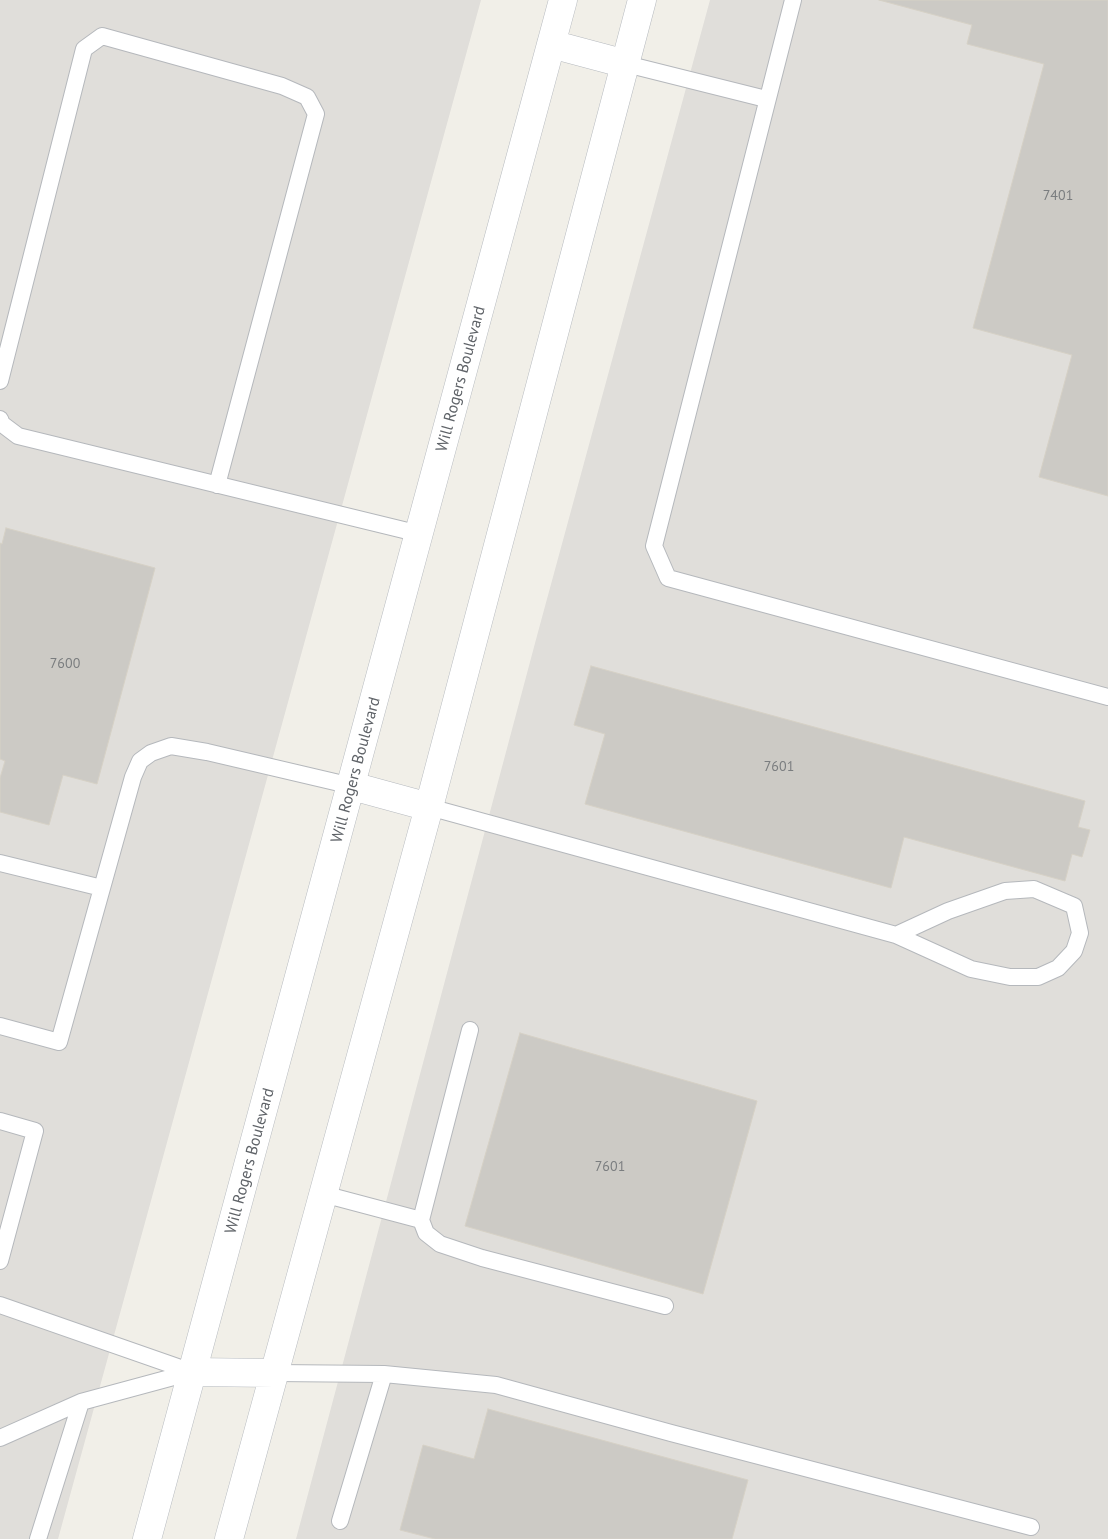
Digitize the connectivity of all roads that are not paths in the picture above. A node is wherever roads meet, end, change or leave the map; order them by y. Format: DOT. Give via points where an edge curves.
graph roads {
  1 [pos="563,0"];
  2 [pos="642,0"];
  3 [pos="793,0"];
  4 [pos="551,44"];
  5 [pos="626,64"];
  6 [pos="766,99"];
  7 [pos="0,381"];
  8 [pos="0,419"];
  9 [pos="217,485"];
  10 [pos="420,534"];
  11 [pos="1108,697"];
  12 [pos="352,786"];
  13 [pos="429,806"];
  14 [pos="0,863"];
  15 [pos="102,888"];
  16 [pos="896,934"];
  17 [pos="0,1026"];
  18 [pos="470,1030"];
  19 [pos="0,1121"];
  20 [pos="323,1194"];
  21 [pos="421,1220"];
  22 [pos="0,1261"];
  23 [pos="0,1305"];
  24 [pos="665,1306"];
  25 [pos="192,1372"];
  26 [pos="274,1372"];
  27 [pos="384,1374"];
  28 [pos="81,1402"];
  29 [pos="0,1438"];
  30 [pos="340,1521"];
  31 [pos="1030,1527"];
  32 [pos="38,1539"];
  33 [pos="147,1539"];
  34 [pos="229,1539"];
  1 -- 4 [label="main road, Will Rogers Boulevard"];
  2 -- 5 [label="main road"];
  3 -- 6 [label="lane"];
  4 -- 5 [label="main road"];
  4 -- 10 [label="main road, Will Rogers Boulevard"];
  5 -- 6 [label="lane"];
  5 -- 13 [label="main road"];
  6 -- 11 [label="lane" via="654,546 668,578"];
  7 -- 9 [label="lane" via="84,49 102,36 282,86 307,97 316,114"];
  8 -- 9 [label="lane" via="18,436"];
  9 -- 10 [label="lane"];
  10 -- 12 [label="main road, Will Rogers Boulevard"];
  12 -- 13 [label="main road"];
  12 -- 15 [label="lane" via="208,752 171,746 151,753 140,761 133,777"];
  12 -- 25 [label="main road, Will Rogers Boulevard"];
  13 -- 16 [label="lane"];
  13 -- 20 [label="main road"];
  14 -- 15 [label="lane"];
  15 -- 17 [label="lane" via="59,1042"];
  16 -- 16 [label="lane" via="971,969 1010,977 1038,977 1058,968 1074,951 1080,933 1074,906 1034,889 1006,891"];
  18 -- 21 [label="lane"];
  19 -- 22 [label="lane" via="35,1131"];
  20 -- 21 [label="lane"];
  20 -- 26 [label="main road"];
  21 -- 24 [label="lane" via="426,1234 440,1244"];
  23 -- 25 [label="lane"];
  25 -- 26 [label="main road"];
  25 -- 28 [label="lane"];
  25 -- 33 [label="main road, Will Rogers Boulevard"];
  26 -- 27 [label="lane"];
  26 -- 34 [label="main road"];
  27 -- 30 [label="lane"];
  27 -- 31 [label="lane" via="496,1385"];
  28 -- 29 [label="lane"];
  28 -- 32 [label="lane"];
}
